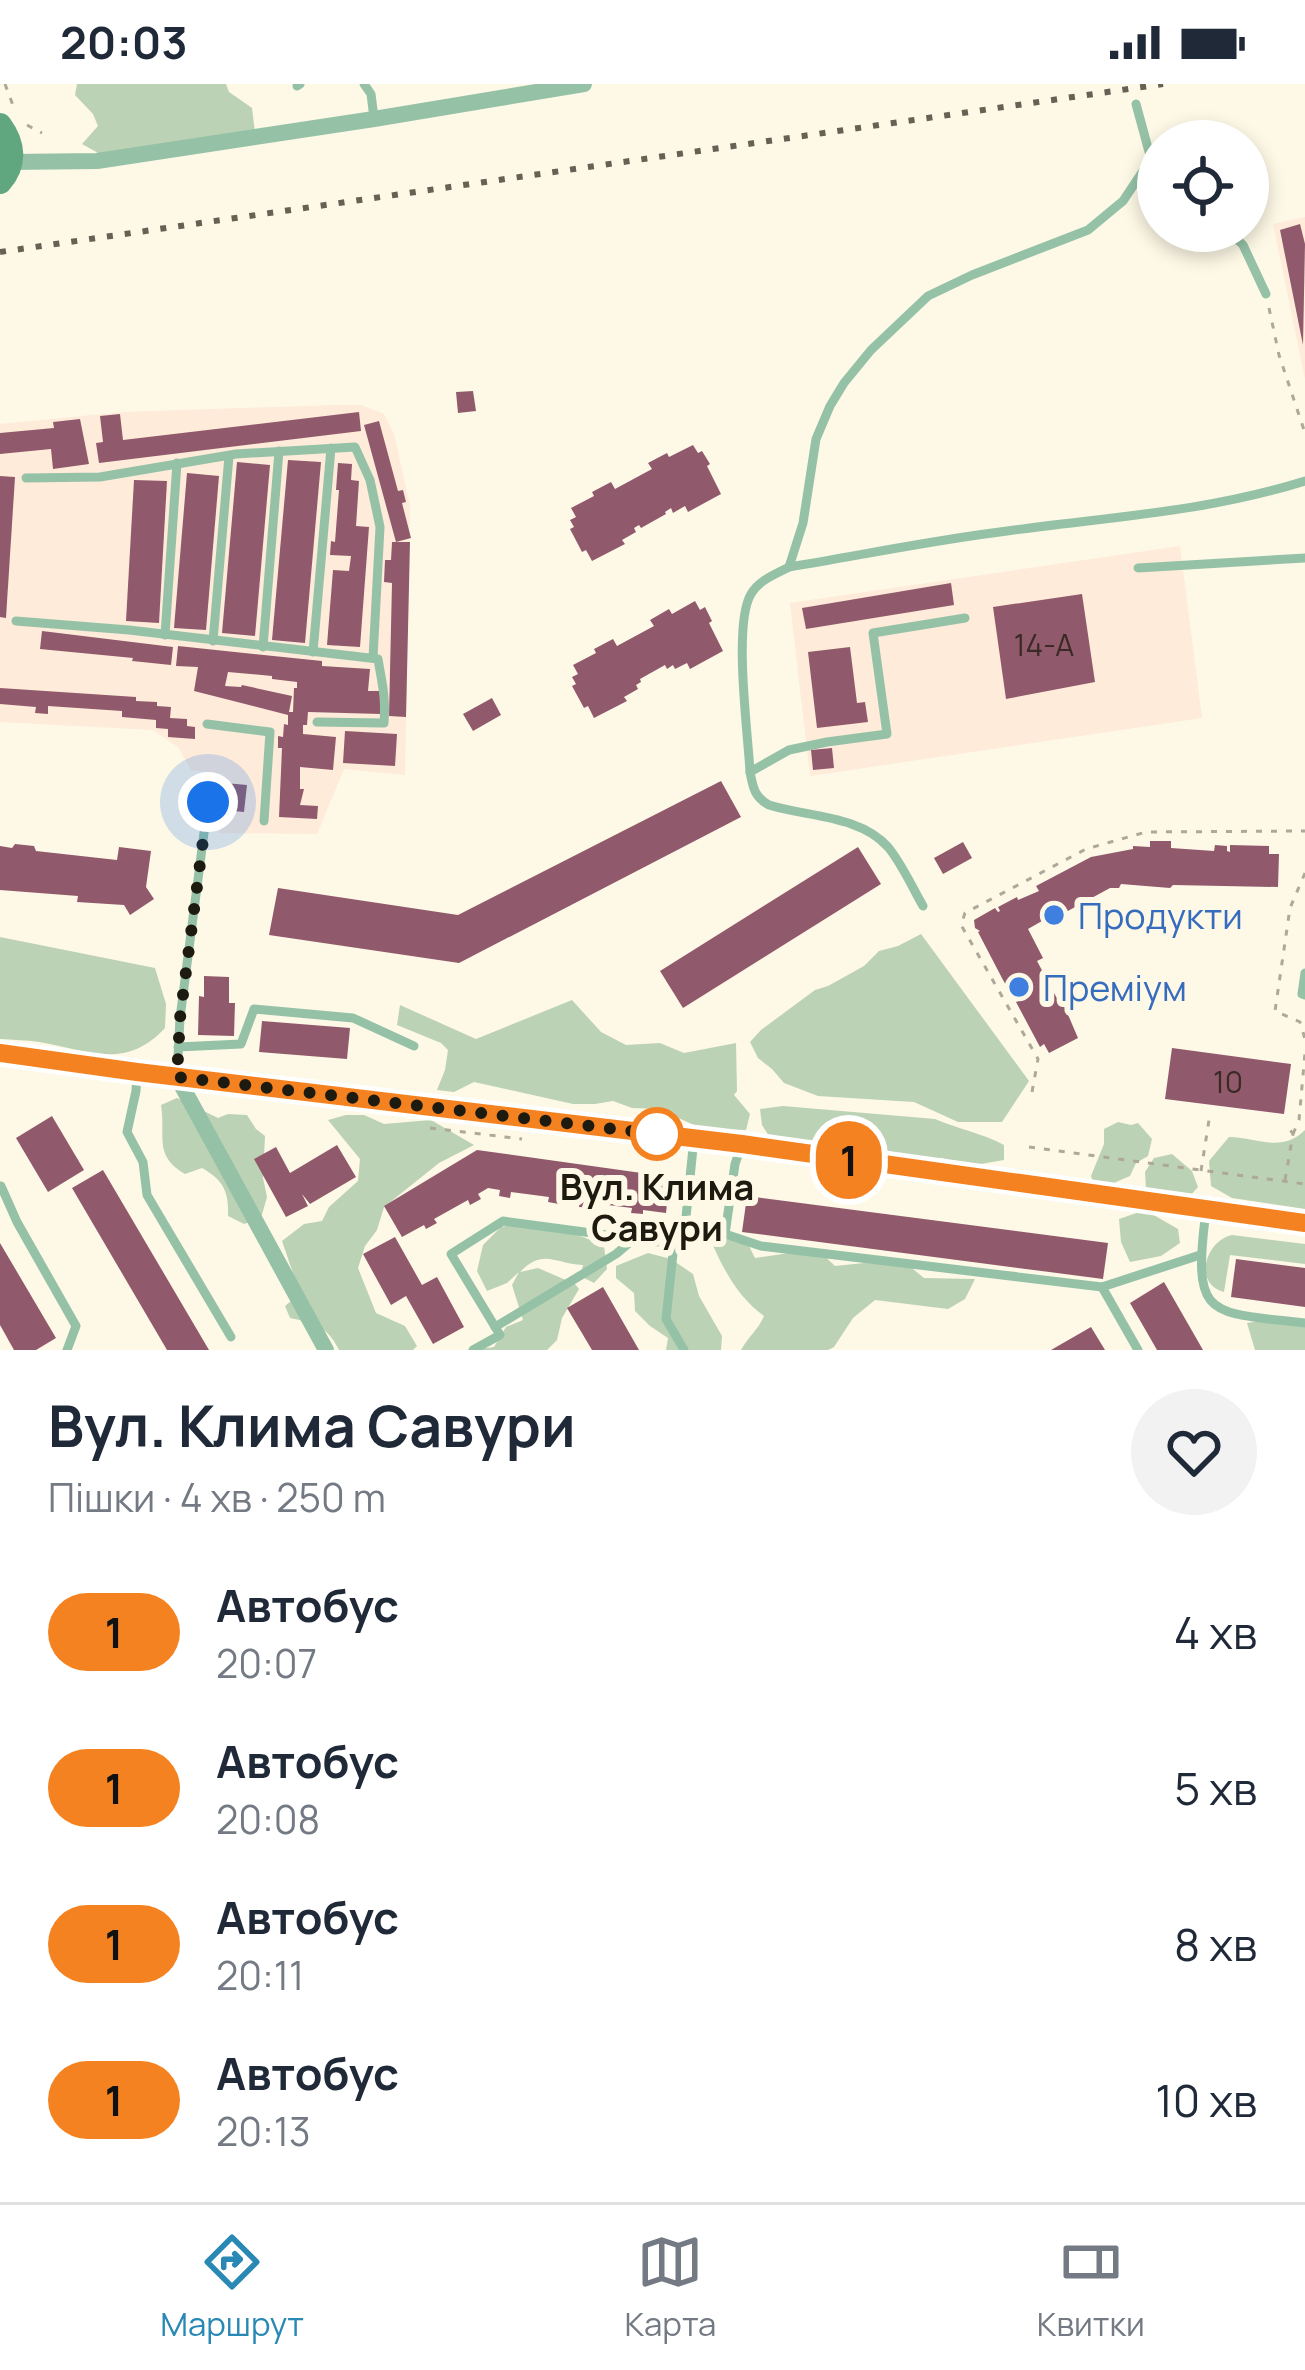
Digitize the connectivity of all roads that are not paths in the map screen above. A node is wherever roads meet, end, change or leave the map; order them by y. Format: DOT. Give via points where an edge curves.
graph roads {
  1 [pos="364,84"];
  2 [pos="584,84"];
  3 [pos="498,91"];
  4 [pos="1136,104"];
  5 [pos="374,119"];
  6 [pos="1141,120"];
  7 [pos="0,125"];
  8 [pos="6,172"];
  9 [pos="1137,184"];
  10 [pos="1246,252"];
  11 [pos="1265,294"];
  12 [pos="331,448"];
  13 [pos="279,451"];
  14 [pos="229,456"];
  15 [pos="177,463"];
  16 [pos="26,478"];
  17 [pos="1305,481"];
  18 [pos="1305,558"];
  19 [pos="790,567"];
  20 [pos="1138,568"];
  21 [pos="965,618"];
  22 [pos="16,621"];
  23 [pos="165,635"];
  24 [pos="214,641"];
  25 [pos="263,647"];
  26 [pos="313,652"];
  27 [pos="373,658"];
  28 [pos="317,722"];
  29 [pos="206,724"];
  30 [pos="750,772"];
  31 [pos="208,802"];
  32 [pos="264,821"];
  33 [pos="923,906"];
  34 [pos="1305,973"];
  35 [pos="1305,995"];
  36 [pos="178,1046"];
  37 [pos="414,1046"];
  38 [pos="0,1053"];
  39 [pos="137,1072"];
  40 [pos="177,1077"];
  41 [pos="694,1138"];
  42 [pos="742,1144"];
  43 [pos="0,1186"];
  44 [pos="1206,1211"];
  45 [pos="1305,1223"];
  46 [pos="635,1238"];
  47 [pos="674,1244"];
  48 [pos="1200,1256"];
  49 [pos="1102,1287"];
  50 [pos="1305,1323"];
  51 [pos="495,1327"];
  52 [pos="231,1337"];
  53 [pos="320,1348"];
  54 [pos="481,1348"];
  55 [pos="68,1350"];
  56 [pos="684,1350"];
  57 [pos="1138,1350"];
  1 -- 5 [label="lane"];
  2 -- 3 [label="street"];
  3 -- 5 [label="street"];
  4 -- 6 [label="lane"];
  5 -- 8 [label="street"];
  7 -- 8 [label="street" via="12,150"];
  9 -- 19 [label="lane" via="1088,230 928,296 872,350 844,383 816,439"];
  10 -- 11 [label="lane"];
  12 -- 13 [label="lane"];
  12 -- 26 [label="lane"];
  12 -- 27 [label="lane" via="355,447 380,527"];
  13 -- 14 [label="lane"];
  13 -- 25 [label="lane"];
  14 -- 15 [label="lane"];
  14 -- 24 [label="lane"];
  15 -- 16 [label="lane" via="100,477"];
  15 -- 23 [label="lane"];
  17 -- 19 [label="lane" via="1178,512"];
  18 -- 20 [label="lane"];
  19 -- 30 [label="lane" via="753,590 744,612"];
  21 -- 30 [label="lane" via="873,633 887,734 789,750"];
  22 -- 23 [label="lane"];
  23 -- 24 [label="lane"];
  24 -- 25 [label="lane"];
  25 -- 26 [label="lane"];
  26 -- 27 [label="lane"];
  27 -- 28 [label="lane" via="386,690 384,723"];
  29 -- 32 [label="lane" via="270,732"];
  30 -- 33 [label="lane" via="753,790 769,805 878,837"];
  31 -- 36 [label="lane"];
  34 -- 35 [label="lane"];
  36 -- 37 [label="lane" via="241,1043 254,1009 352,1018"];
  36 -- 40 [label="lane"];
  38 -- 39 [label="street"];
  39 -- 40 [label="street"];
  39 -- 52 [label="lane" via="127,1132 143,1162 147,1196"];
  40 -- 41 [label="street"];
  40 -- 53 [label="street"];
  41 -- 42 [label="street"];
  41 -- 47 [label="lane" via="685,1227"];
  42 -- 44 [label="street"];
  42 -- 49 [label="lane" via="725,1234 760,1246"];
  43 -- 55 [label="lane" via="76,1326"];
  44 -- 45 [label="street"];
  44 -- 48 [label="lane"];
  46 -- 47 [label="lane"];
  46 -- 51 [label="lane"];
  46 -- 51 [label="lane" via="503,1221 452,1254"];
  47 -- 56 [label="lane" via="666,1319"];
  48 -- 49 [label="lane"];
  48 -- 50 [label="lane" via="1214,1306"];
  49 -- 57 [label="lane"];
  51 -- 54 [label="lane" via="500,1335"];
}
